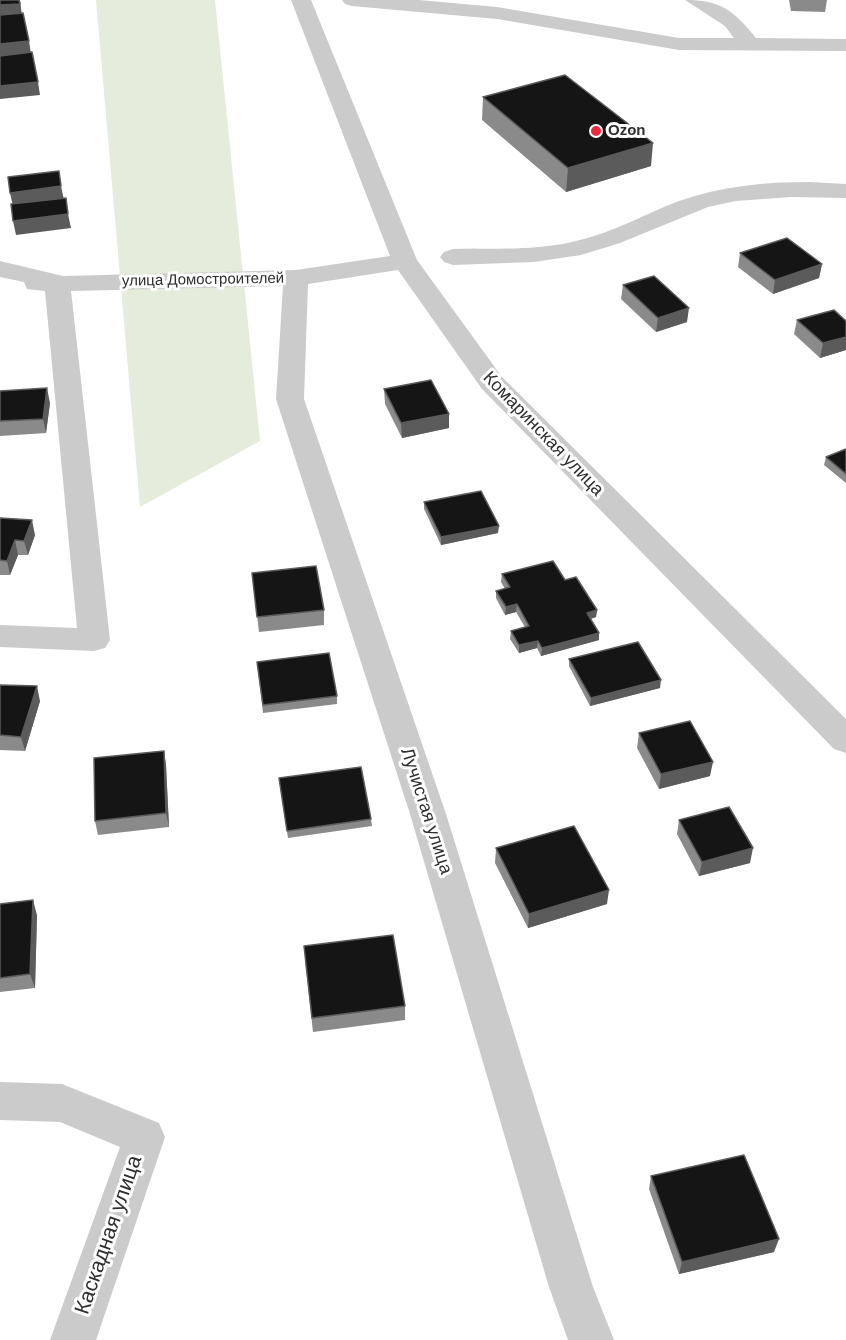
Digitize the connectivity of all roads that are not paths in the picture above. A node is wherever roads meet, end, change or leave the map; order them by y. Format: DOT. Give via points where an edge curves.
graph roads {
  1 [pos="301,0"];
  2 [pos="352,0"];
  3 [pos="695,0"];
  4 [pos="750,45"];
  5 [pos="846,45"];
  6 [pos="846,191"];
  7 [pos="453,257"];
  8 [pos="405,261"];
  9 [pos="0,269"];
  10 [pos="296,278"];
  11 [pos="57,282"];
  12 [pos="0,289"];
  13 [pos="0,636"];
  14 [pos="846,740"];
  15 [pos="0,1101"];
  16 [pos="73,1340"];
  17 [pos="591,1340"];
  1 -- 8 [label="street, Комаринская улица"];
  2 -- 4 [label="street" via="497,13 679,44"];
  3 -- 4 [label="street" via="732,22"];
  4 -- 5 [label="street"];
  6 -- 7 [label="street" via="748,193 702,201 582,247 551,253"];
  8 -- 10 [label="street, улица Домостроителей"];
  8 -- 14 [label="street, Комаринская улица" via="492,383"];
  9 -- 11 [label="street"];
  10 -- 11 [label="street, улица Домостроителей"];
  10 -- 17 [label="street, Лучистая улица" via="290,399 428,814 571,1287"];
  11 -- 12 [label="street, улица Домостроителей"];
  11 -- 13 [label="street" via="94,640"];
  15 -- 16 [label="street, Каскадная улица" via="62,1102 144,1137"];
}
